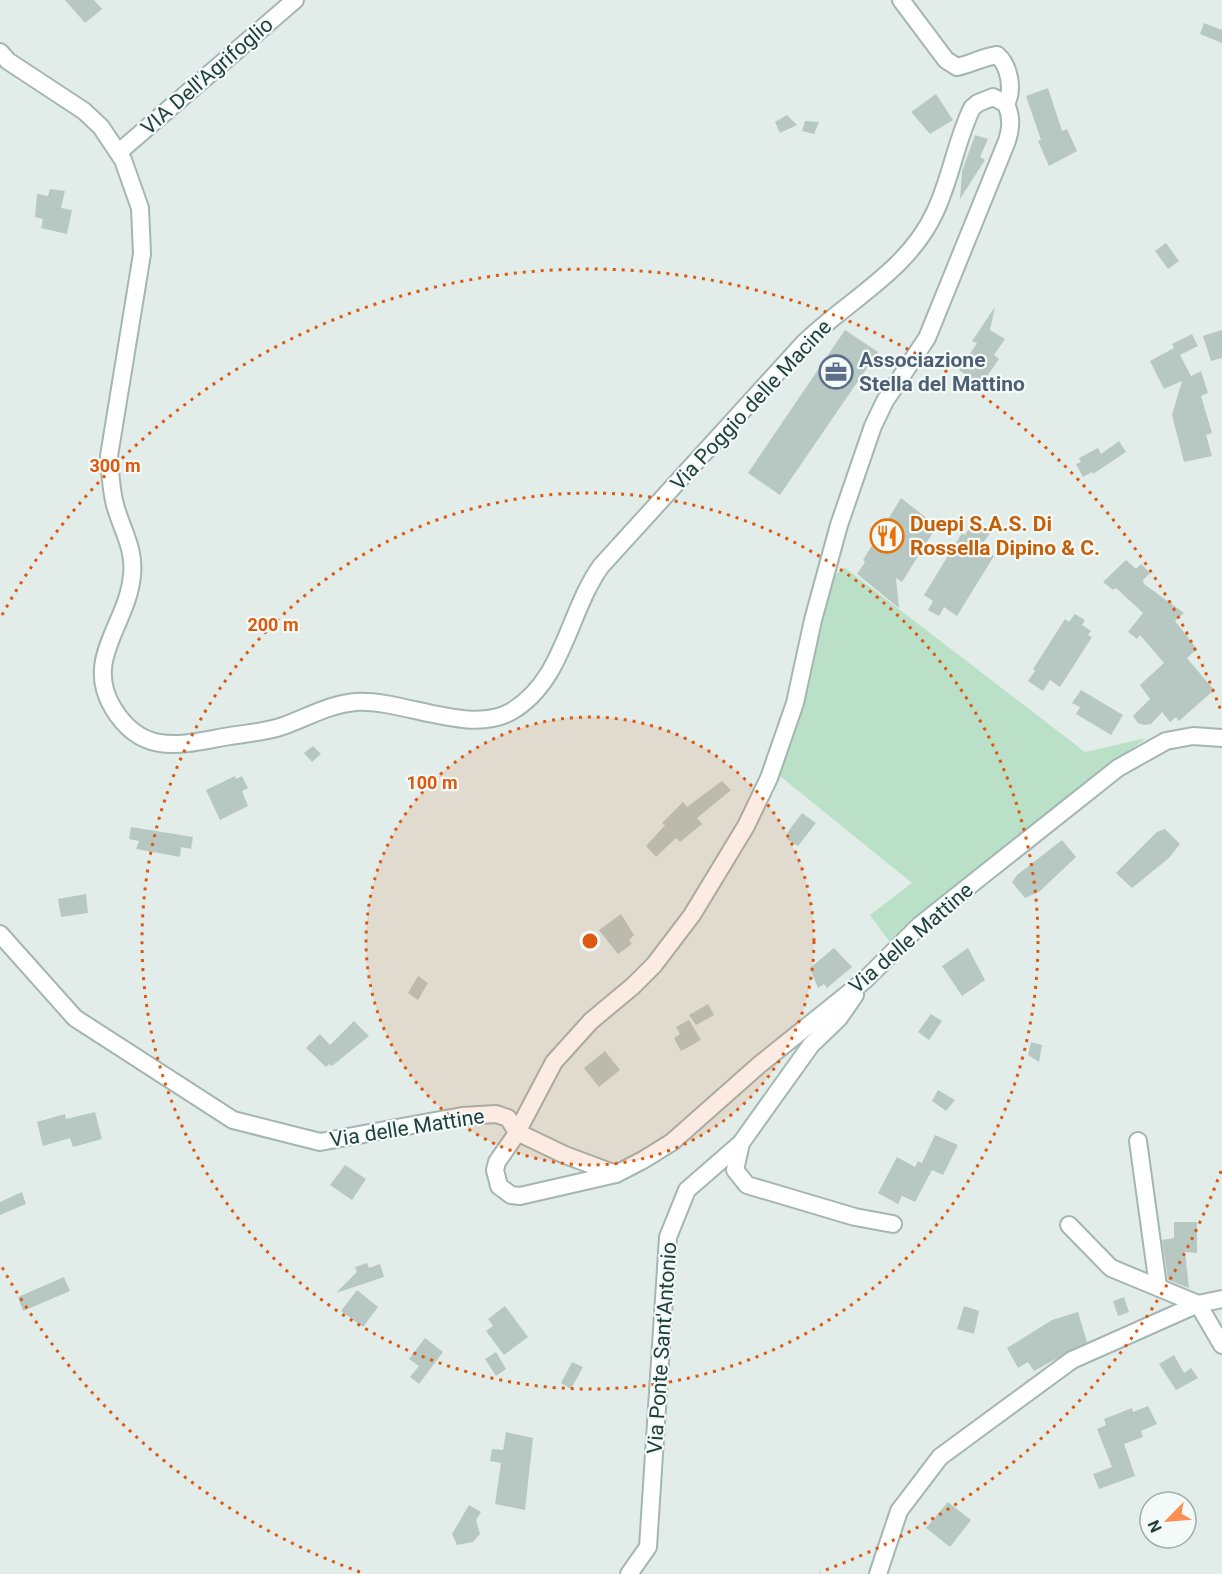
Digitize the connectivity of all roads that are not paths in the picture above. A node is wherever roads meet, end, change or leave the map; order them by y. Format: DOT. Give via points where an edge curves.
graph roads {
  1 [pos="295,0"];
  2 [pos="901,0"];
  3 [pos="0,52"];
  4 [pos="1006,104"];
  5 [pos="118,152"];
  6 [pos="1222,738"];
  7 [pos="0,934"];
  8 [pos="865,980"];
  9 [pos="516,1134"];
  10 [pos="1138,1141"];
  11 [pos="741,1143"];
  12 [pos="616,1174"];
  13 [pos="893,1224"];
  14 [pos="1069,1225"];
  15 [pos="1158,1286"];
  16 [pos="1222,1299"];
  17 [pos="1198,1304"];
  18 [pos="1222,1345"];
  19 [pos="629,1574"];
  20 [pos="878,1574"];
  1 -- 5 [label="street, VIA Dell'Agrifoglio"];
  2 -- 4 [label="street" via="946,60 957,67 986,56 997,55 1004,61 1010,96"];
  3 -- 5 [label="street, Via Poggio delle Macine" via="84,111"];
  4 -- 5 [label="street, Via Poggio delle Macine" via="993,98 972,108 935,212 899,261 804,343 601,566 583,593 559,657 523,704 509,713 465,719 378,702 348,703 268,730 176,746 145,740 133,731 112,708 102,682 105,654 132,576 129,540 110,483 109,456 141,264 143,226 135,190"];
  4 -- 9 [label="street" via="1011,121 1007,141 944,301 927,338 873,426 838,525 795,703 769,777 692,915 654,965 567,1045"];
  6 -- 8 [label="street, Via delle Mattine" via="1193,736 1166,741 1118,768 920,926"];
  7 -- 9 [label="street, Via delle Mattine" via="75,1018 233,1119 320,1142 462,1116 496,1114 507,1118"];
  8 -- 11 [label="street, Via Ponte Sant'Antonio" via="838,1018 811,1045"];
  8 -- 12 [label="street, Via delle Mattine" via="759,1065 672,1142"];
  9 -- 12 [label="street, Via delle Mattine"];
  9 -- 12 [label="street, Via delle Mattine" via="495,1170 499,1185 512,1195 583,1184"];
  10 -- 15 [label="street"];
  11 -- 13 [label="street, Via Ponte Sant'Antonio" via="735,1170 747,1185 855,1217"];
  11 -- 19 [label="street, Via Ponte Sant'Antonio" via="687,1190 668,1236 648,1547"];
  14 -- 15 [label="street" via="1111,1268"];
  15 -- 17 [label="street"];
  16 -- 17 [label="street"];
  17 -- 18 [label="street"];
  17 -- 20 [label="street" via="1072,1360 940,1457 899,1511"];
}
